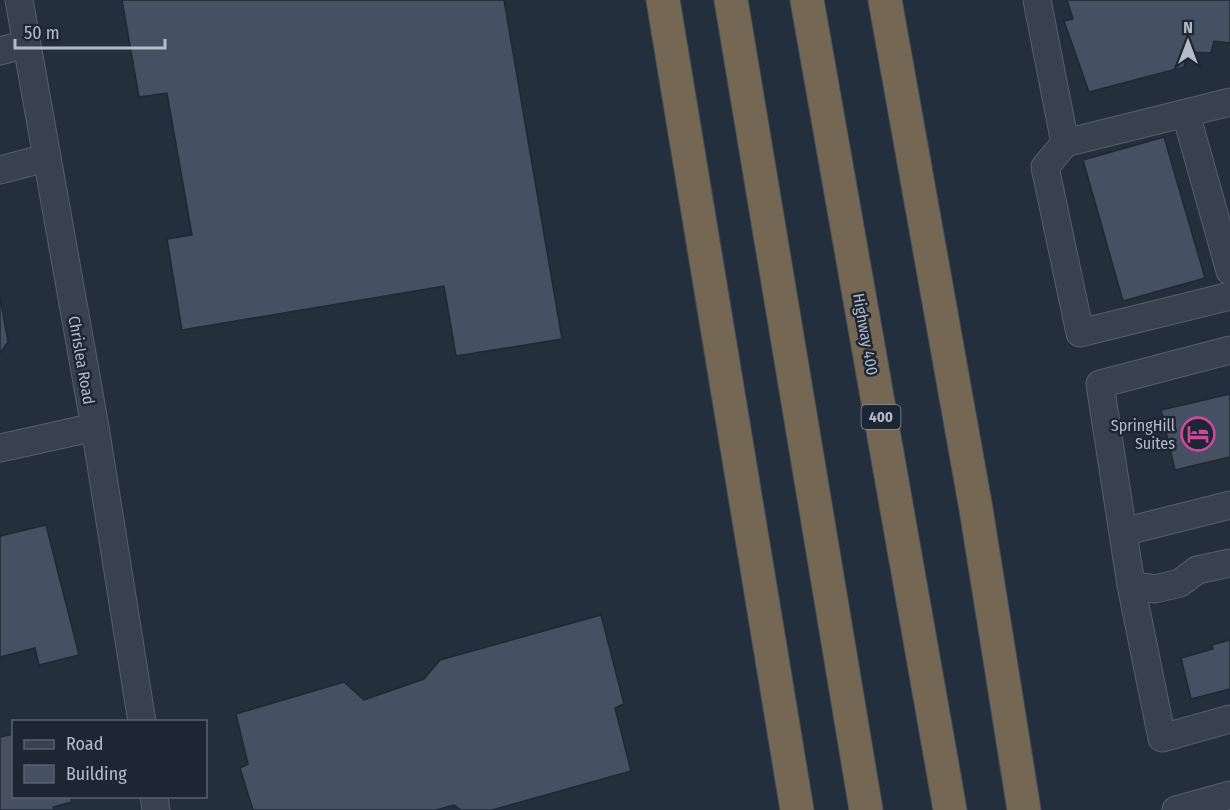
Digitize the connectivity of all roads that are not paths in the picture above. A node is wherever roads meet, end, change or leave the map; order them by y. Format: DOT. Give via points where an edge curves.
graph roads {
  1 [pos="663,0"];
  2 [pos="731,0"];
  3 [pos="807,0"];
  4 [pos="885,0"];
  5 [pos="1037,0"];
  6 [pos="13,12"];
  7 [pos="26,44"];
  8 [pos="0,51"];
  9 [pos="1230,102"];
  10 [pos="1186,114"];
  11 [pos="1065,143"];
  12 [pos="45,151"];
  13 [pos="0,155"];
  14 [pos="0,170"];
  15 [pos="1230,271"];
  16 [pos="1230,296"];
  17 [pos="1230,350"];
  18 [pos="94,427"];
  19 [pos="0,448"];
  20 [pos="1230,505"];
  21 [pos="1123,532"];
  22 [pos="1230,562"];
  23 [pos="1131,585"];
  24 [pos="1230,719"];
  25 [pos="142,720"];
  26 [pos="1230,795"];
  27 [pos="797,810"];
  28 [pos="866,810"];
  29 [pos="950,810"];
  30 [pos="1024,810"];
  31 [pos="1176,810"];
  1 -- 27 [label="highway"];
  2 -- 28 [label="highway"];
  3 -- 29 [label="highway, Highway 400 / 400"];
  4 -- 30 [label="highway" via="976,509"];
  5 -- 11 [label="street"];
  6 -- 7 [label="street, Chrislea Road"];
  7 -- 8 [label="street"];
  7 -- 12 [label="street, Chrislea Road"];
  9 -- 10 [label="street"];
  10 -- 11 [label="street"];
  10 -- 15 [label="street"];
  11 -- 16 [label="street" via="1045,167 1080,333"];
  12 -- 13 [label="street"];
  12 -- 14 [label="street"];
  12 -- 18 [label="street, Chrislea Road"];
  17 -- 21 [label="street" via="1100,384"];
  18 -- 19 [label="street"];
  18 -- 25 [label="street, Chrislea Road"];
  20 -- 21 [label="street"];
  21 -- 23 [label="street"];
  22 -- 23 [label="street" via="1197,570 1180,583 1155,589"];
  23 -- 24 [label="street" via="1162,738"];
  26 -- 31 [label="street"];
}
